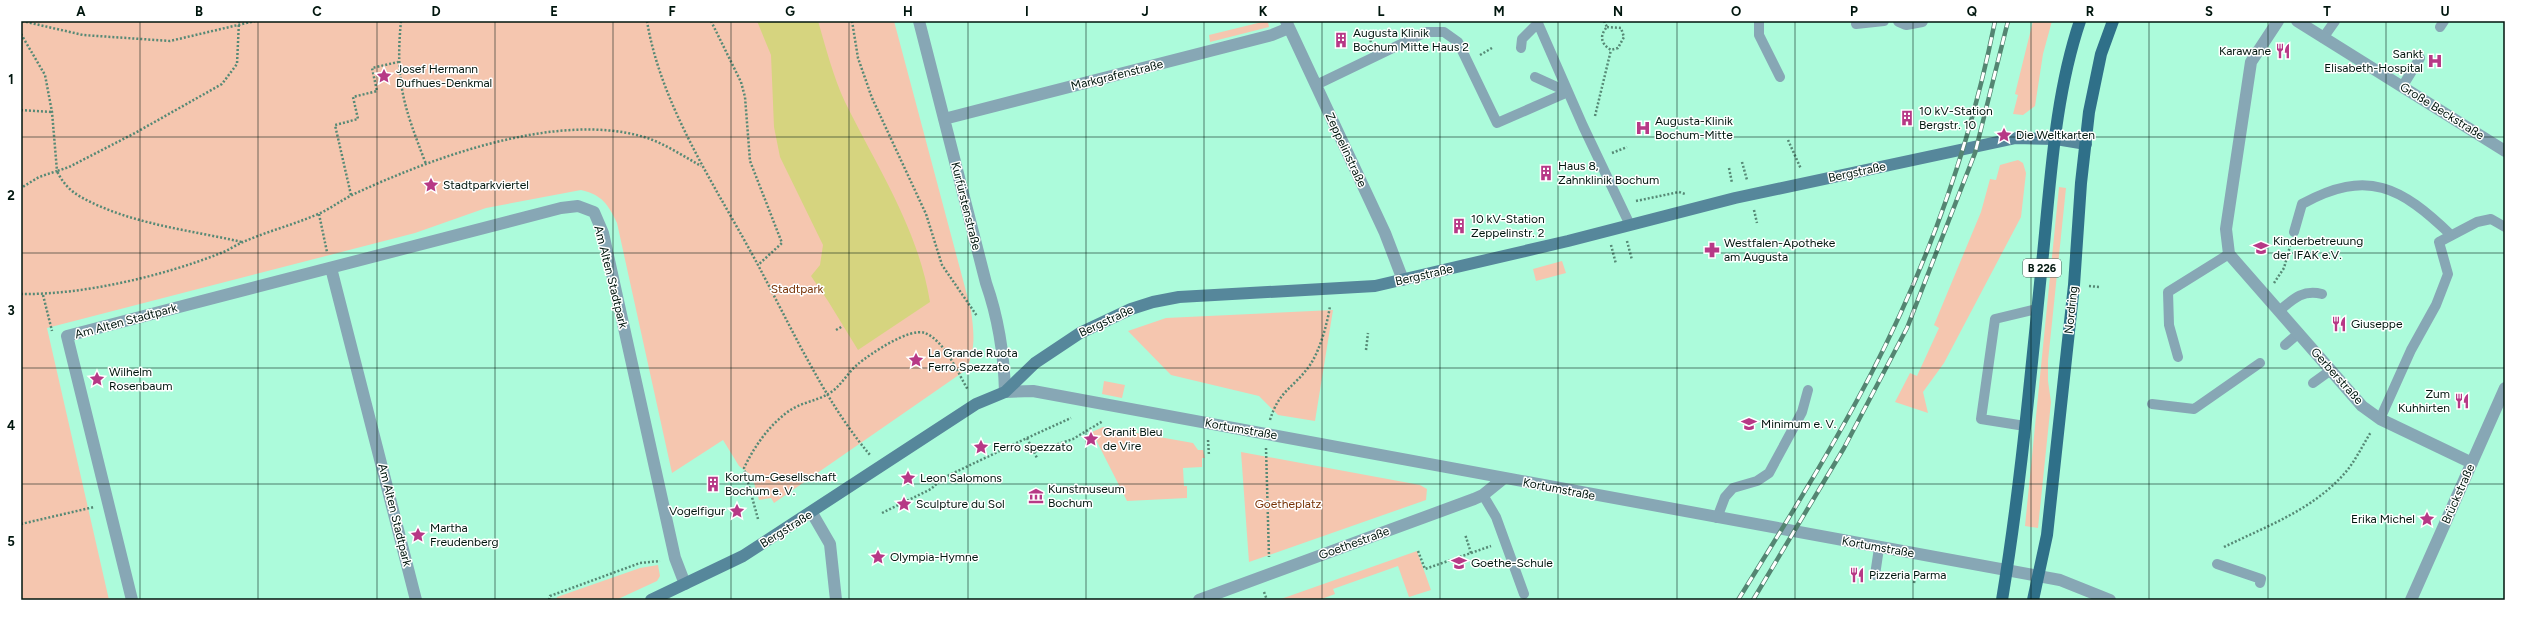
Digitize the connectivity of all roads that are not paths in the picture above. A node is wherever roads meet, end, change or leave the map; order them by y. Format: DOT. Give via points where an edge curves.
graph roads {
  1 [pos="919,21"];
  2 [pos="1759,21"];
  3 [pos="1884,21"];
  4 [pos="1899,21"];
  5 [pos="1922,21"];
  6 [pos="2080,21"];
  7 [pos="2113,21"];
  8 [pos="2278,21"];
  9 [pos="2297,21"];
  10 [pos="2335,21"];
  11 [pos="1537,22"];
  12 [pos="1288,24"];
  13 [pos="1856,24"];
  14 [pos="2323,38"];
  15 [pos="1521,48"];
  16 [pos="2420,58"];
  17 [pos="1780,76"];
  18 [pos="1534,78"];
  19 [pos="1316,85"];
  20 [pos="2402,87"];
  21 [pos="1568,92"];
  22 [pos="944,120"];
  23 [pos="2056,139"];
  24 [pos="2086,144"];
  25 [pos="2505,151"];
  26 [pos="1630,225"];
  27 [pos="2505,227"];
  28 [pos="2294,232"];
  29 [pos="2451,235"];
  30 [pos="2229,254"];
  31 [pos="331,268"];
  32 [pos="1404,280"];
  33 [pos="2322,294"];
  34 [pos="2037,309"];
  35 [pos="2279,311"];
  36 [pos="2299,333"];
  37 [pos="2285,345"];
  38 [pos="2178,357"];
  39 [pos="2260,363"];
  40 [pos="2330,370"];
  41 [pos="2313,384"];
  42 [pos="2505,388"];
  43 [pos="1808,390"];
  44 [pos="1005,392"];
  45 [pos="2152,404"];
  46 [pos="2380,419"];
  47 [pos="2026,426"];
  48 [pos="2472,463"];
  49 [pos="1504,478"];
  50 [pos="1483,495"];
  51 [pos="812,513"];
  52 [pos="1717,518"];
  53 [pos="1879,548"];
  54 [pos="2217,564"];
  55 [pos="2007,571"];
  56 [pos="1875,575"];
  57 [pos="2038,576"];
  58 [pos="2260,583"];
  59 [pos="685,584"];
  60 [pos="1524,594"];
  61 [pos="132,600"];
  62 [pos="416,600"];
  63 [pos="651,600"];
  64 [pos="836,600"];
  65 [pos="1199,600"];
  66 [pos="2002,600"];
  67 [pos="2033,600"];
  68 [pos="2110,600"];
  69 [pos="2410,600"];
  1 -- 22 [label="street, Kurfürstenstraße"];
  2 -- 17 [label="lane" via="1760,36"];
  3 -- 13 [label="lane"];
  4 -- 5 [label="street" via="1906,24"];
  6 -- 23 [label="main road, B 226" via="2070,50"];
  7 -- 24 [label="main road, Nordring / B 226" via="2099,60"];
  8 -- 30 [label="street" via="2252,62 2226,229"];
  9 -- 14 [label="street, Große Beckstraße"];
  10 -- 14 [label="lane"];
  11 -- 15 [label="lane" via="1522,39"];
  11 -- 21 [label="lane"];
  12 -- 19 [label="street, Zeppelinstraße"];
  12 -- 22 [label="street, Markgrafenstraße" via="1272,35"];
  14 -- 20 [label="street, Große Beckstraße"];
  16 -- 20 [label="lane"];
  18 -- 21 [label="lane"];
  19 -- 21 [label="lane" via="1426,32 1444,32 1458,42 1497,123"];
  19 -- 32 [label="street, Zeppelinstraße" via="1385,233"];
  20 -- 25 [label="street, Große Beckstraße"];
  21 -- 26 [label="lane"];
  22 -- 44 [label="street, Kurfürstenstraße" via="986,283 997,315 1004,354"];
  23 -- 24 [label="street, Bergstraße"];
  23 -- 26 [label="street, Bergstraße" via="2016,138 1691,209"];
  23 -- 34 [label="main road, B 226"];
  24 -- 57 [label="main road, Nordring / B 226" via="2049,520"];
  26 -- 32 [label="street, Bergstraße"];
  27 -- 29 [label="lane" via="2491,219 2477,222"];
  28 -- 29 [label="lane" via="2302,204 2329,192 2363,185 2397,192 2413,200"];
  29 -- 46 [label="lane" via="2439,242 2448,274 2436,305 2411,350"];
  30 -- 35 [label="street, Gerberstraße"];
  30 -- 38 [label="lane" via="2168,292 2169,325"];
  31 -- 59 [label="street, Am Alten Stadtpark" via="561,208 578,206 594,212 603,233 675,558"];
  31 -- 61 [label="street, Am Alten Stadtpark" via="67,336"];
  31 -- 62 [label="street, Am Alten Stadtpark"];
  32 -- 44 [label="street, Bergstraße" via="1375,286 1179,297 1153,302 1105,320 1074,337 1034,363"];
  33 -- 35 [label="lane" via="2301,293"];
  34 -- 47 [label="main road, B 226"];
  34 -- 47 [label="lane" via="1994,320 1981,419"];
  35 -- 36 [label="street, Gerberstraße"];
  36 -- 37 [label="lane"];
  36 -- 40 [label="street, Gerberstraße"];
  39 -- 45 [label="lane" via="2194,409"];
  40 -- 41 [label="lane"];
  40 -- 46 [label="street, Gerberstraße" via="2362,406"];
  42 -- 48 [label="street, Brückstraße"];
  43 -- 52 [label="lane" via="1802,412 1769,473 1757,481 1733,488 1725,497"];
  44 -- 49 [label="street, Kortumstraße" via="1033,391"];
  44 -- 51 [label="street, Bergstraße" via="976,404"];
  46 -- 48 [label="street, Gerberstraße"];
  47 -- 55 [label="main road, B 226"];
  48 -- 69 [label="street, Brückstraße"];
  49 -- 50 [label="street, Goethestraße"];
  49 -- 52 [label="street, Kortumstraße"];
  50 -- 60 [label="lane" via="1506,541"];
  50 -- 65 [label="street, Goethestraße"];
  51 -- 59 [label="street, Bergstraße" via="744,556"];
  51 -- 64 [label="street" via="830,544"];
  52 -- 53 [label="street, Kortumstraße"];
  53 -- 55 [label="street, Kortumstraße"];
  53 -- 56 [label="lane"];
  54 -- 58 [label="lane" via="2261,579"];
  55 -- 57 [label="street, Kortumstraße"];
  55 -- 66 [label="main road, B 226"];
  57 -- 67 [label="main road, Nordring / B 226"];
  57 -- 68 [label="street, Kortumstraße" via="2060,580"];
  59 -- 63 [label="street, Bergstraße"];
}
